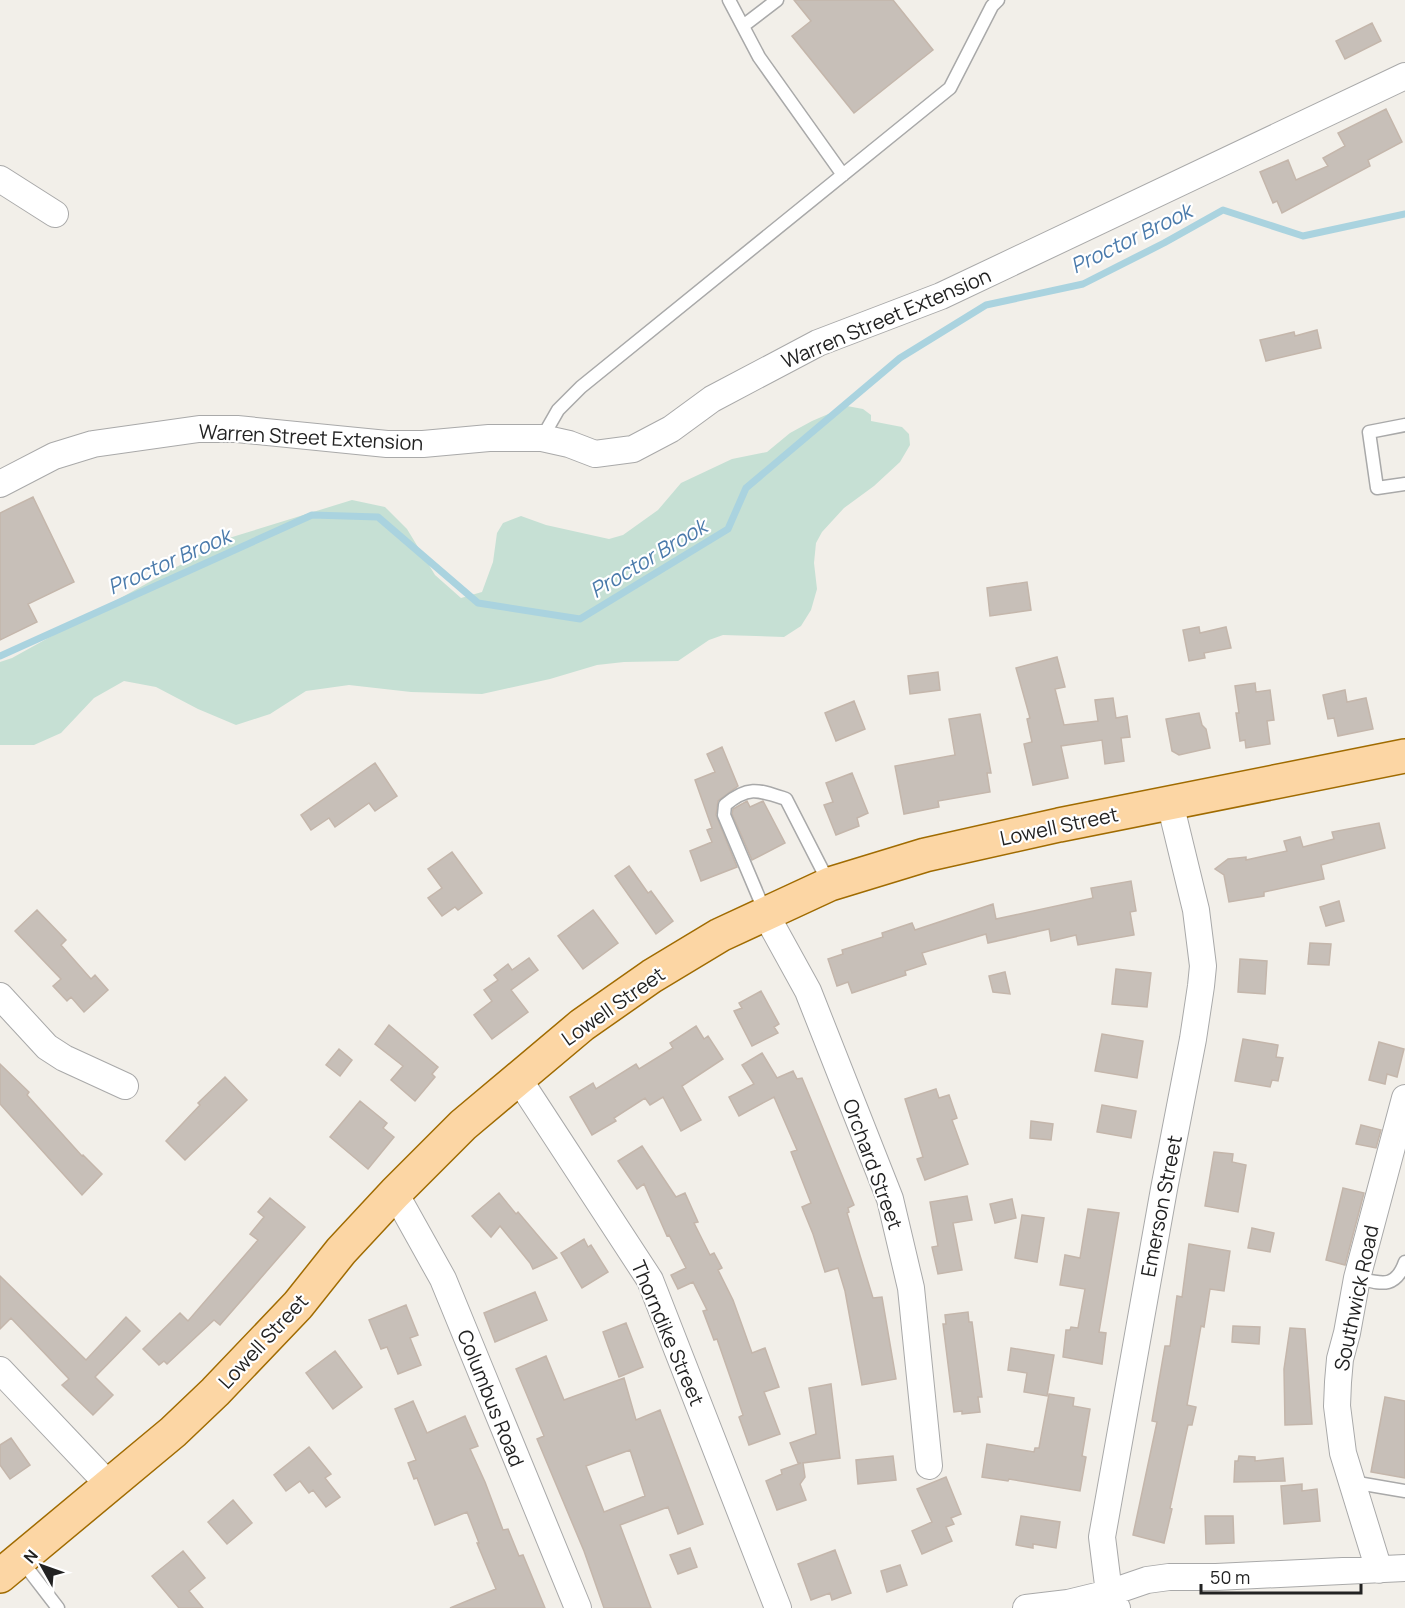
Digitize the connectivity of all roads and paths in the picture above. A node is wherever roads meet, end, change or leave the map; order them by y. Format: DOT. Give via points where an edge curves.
graph roads {
  1 [pos="729,0"];
  2 [pos="777,0"];
  3 [pos="998,0"];
  4 [pos="743,26"];
  5 [pos="1405,76"];
  6 [pos="843,175"];
  7 [pos="0,179"];
  8 [pos="55,214"];
  9 [pos="1405,426"];
  10 [pos="542,438"];
  11 [pos="0,484"];
  12 [pos="1405,484"];
  13 [pos="1405,756"];
  14 [pos="1170,803"];
  15 [pos="830,884"];
  16 [pos="765,913"];
  17 [pos="0,996"];
  18 [pos="518,1078"];
  19 [pos="125,1086"];
  20 [pos="1405,1098"];
  21 [pos="395,1193"];
  22 [pos="1405,1262"];
  23 [pos="1357,1278"];
  24 [pos="0,1370"];
  25 [pos="929,1466"];
  26 [pos="1352,1482"];
  27 [pos="109,1485"];
  28 [pos="1405,1491"];
  29 [pos="10,1568"];
  30 [pos="1405,1568"];
  31 [pos="1379,1570"];
  32 [pos="1113,1601"];
  33 [pos="58,1608"];
  34 [pos="578,1608"];
  35 [pos="778,1608"];
  36 [pos="1026,1608"];
  1 -- 4 [label="lane"];
  2 -- 4 [label="lane"];
  3 -- 6 [label="lane" via="950,88"];
  4 -- 6 [label="lane" via="759,57"];
  5 -- 10 [label="street, Warren Street Extension" via="941,296 818,343 712,399 672,429 633,449 595,454"];
  6 -- 10 [label="lane" via="581,387 558,410"];
  7 -- 8 [label="street"];
  9 -- 12 [label="lane" via="1368,432 1377,488"];
  10 -- 11 [label="street, Warren Street Extension" via="387,444 237,429 199,429 93,444 54,456"];
  13 -- 14 [label="main road, Lowell Street"];
  14 -- 15 [label="main road, Lowell Street" via="926,855"];
  14 -- 32 [label="street, Emerson Street" via="1196,910 1203,966 1102,1536"];
  15 -- 16 [label="main road, Lowell Street"];
  15 -- 16 [label="lane" via="786,800 760,791 739,793 725,805 724,815"];
  16 -- 18 [label="main road, Lowell Street" via="652,976 582,1025"];
  16 -- 25 [label="street, Orchard Street" via="808,992 890,1199 911,1288"];
  17 -- 19 [label="street" via="47,1047"];
  18 -- 21 [label="main road, Lowell Street" via="463,1125"];
  18 -- 35 [label="street, Thorndike Street" via="650,1280"];
  20 -- 23 [label="street, Southwick Road"];
  21 -- 27 [label="main road, Lowell Street" via="298,1305 215,1392"];
  21 -- 34 [label="street, Columbus Road" via="443,1279"];
  22 -- 23 [label="lane" via="1396,1278 1386,1284"];
  23 -- 26 [label="street, Southwick Road" via="1340,1359 1338,1394 1343,1453"];
  24 -- 27 [label="street"];
  26 -- 28 [label="lane"];
  26 -- 31 [label="street, Southwick Road"];
  27 -- 29 [label="main road, Lowell Street"];
  29 -- 33 [label="lane"];
  30 -- 31 [label="street"];
  31 -- 32 [label="street" via="1169,1577 1147,1580"];
  32 -- 36 [label="street"];
}
